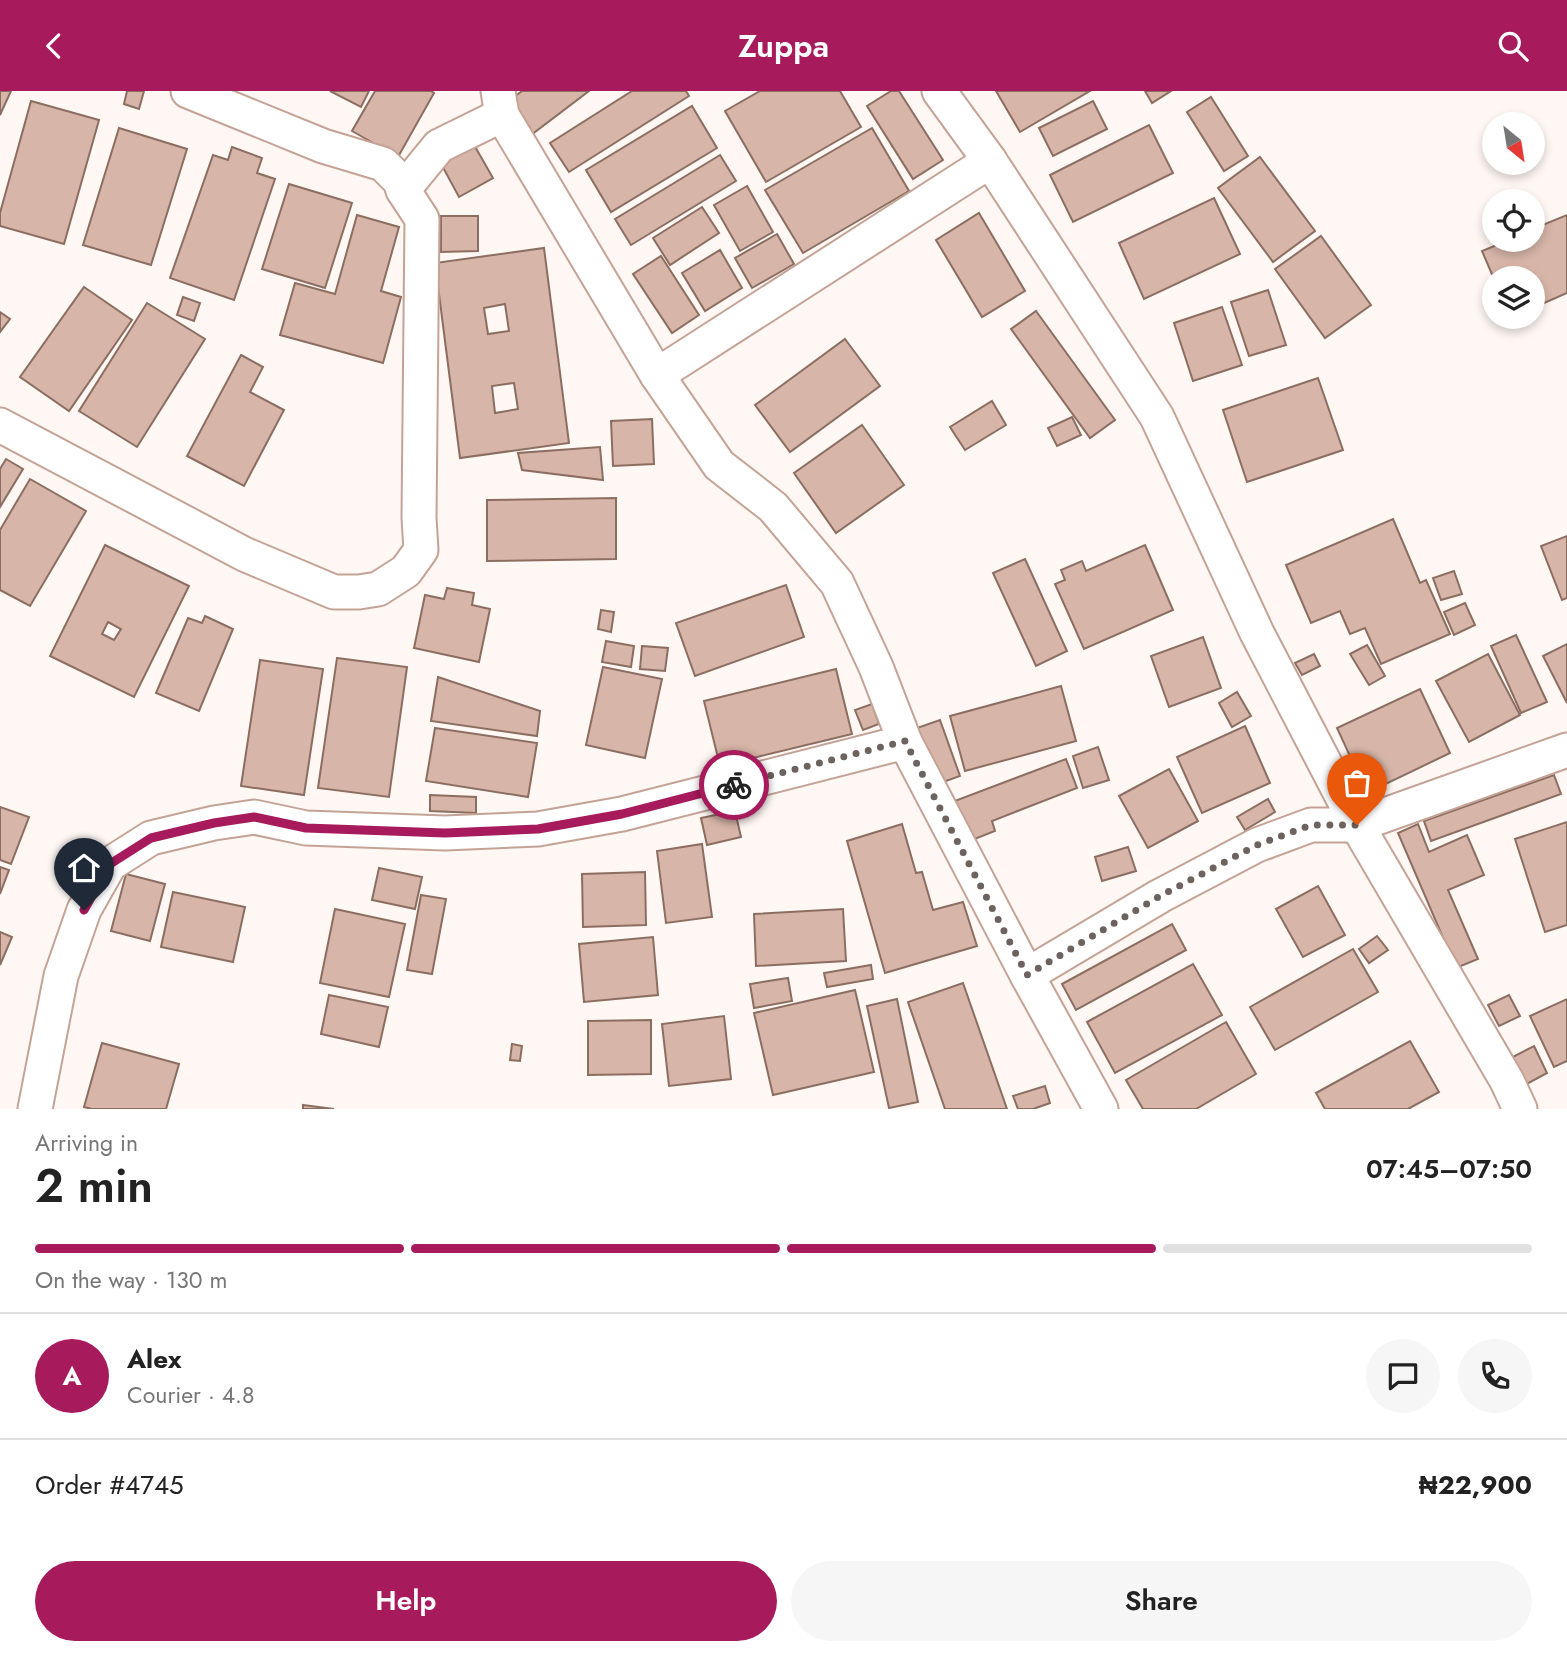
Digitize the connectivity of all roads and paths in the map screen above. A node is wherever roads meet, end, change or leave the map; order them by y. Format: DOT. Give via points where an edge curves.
graph roads {
  1 [pos="188,91"];
  2 [pos="939,91"];
  3 [pos="500,103"];
  4 [pos="990,161"];
  5 [pos="402,190"];
  6 [pos="657,375"];
  7 [pos="0,425"];
  8 [pos="905,741"];
  9 [pos="1567,750"];
  10 [pos="1357,825"];
  11 [pos="1027,975"];
  12 [pos="35,1109"];
  13 [pos="1101,1109"];
  14 [pos="1520,1109"];
  1 -- 5 [label="street" via="323,146 383,165 400,181"];
  2 -- 4 [label="street"];
  3 -- 5 [label="street" via="439,146"];
  3 -- 6 [label="street"];
  4 -- 6 [label="street"];
  4 -- 10 [label="street" via="1157,417 1257,633"];
  5 -- 7 [label="street" via="422,219 421,550 406,571 378,589 334,593 244,554"];
  6 -- 8 [label="street" via="719,465 773,507 837,583"];
  8 -- 11 [label="street"];
  8 -- 12 [label="street" via="622,814 538,829 445,833 306,828 254,817 151,838 110,864 84,910 61,976"];
  9 -- 10 [label="street"];
  10 -- 11 [label="street" via="1311,825 1257,845"];
  10 -- 14 [label="street"];
  11 -- 13 [label="street"];
}
